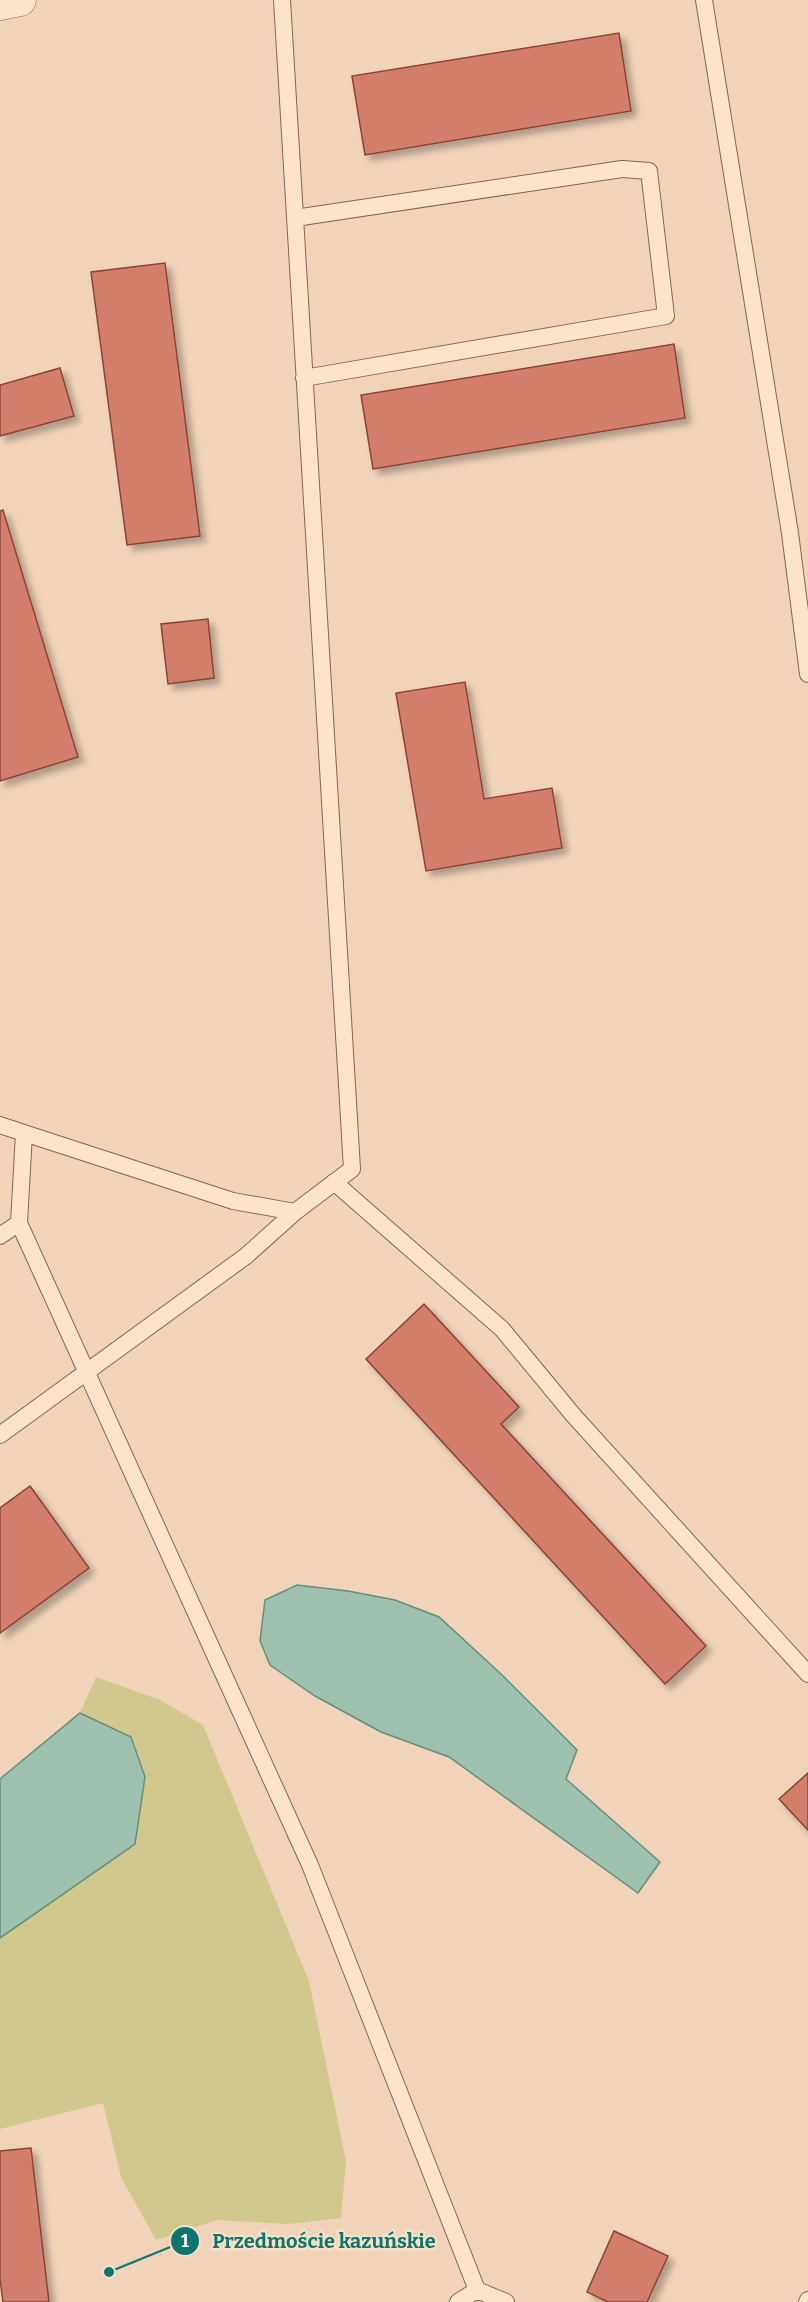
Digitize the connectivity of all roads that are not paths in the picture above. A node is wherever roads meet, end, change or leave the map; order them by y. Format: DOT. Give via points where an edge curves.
graph roads {
  1 [pos="20,0"];
  2 [pos="282,0"];
  3 [pos="704,0"];
  4 [pos="0,4"];
  5 [pos="294,218"];
  6 [pos="304,378"];
  7 [pos="808,674"];
  8 [pos="0,1125"];
  9 [pos="24,1133"];
  10 [pos="334,1182"];
  11 [pos="295,1212"];
  12 [pos="19,1223"];
  13 [pos="0,1236"];
  14 [pos="87,1372"];
  15 [pos="0,1435"];
  16 [pos="808,1674"];
  17 [pos="477,2290"];
  18 [pos="458,2302"];
  19 [pos="506,2302"];
  1 -- 4 [label="street"];
  2 -- 5 [label="lane"];
  3 -- 7 [label="lane" via="790,533"];
  5 -- 6 [label="lane"];
  5 -- 6 [label="lane" via="622,169 649,171 666,316"];
  6 -- 10 [label="lane" via="352,1169"];
  8 -- 9 [label="lane"];
  9 -- 11 [label="lane" via="233,1201"];
  9 -- 12 [label="lane"];
  10 -- 11 [label="lane"];
  10 -- 16 [label="lane" via="502,1329 574,1416"];
  11 -- 14 [label="lane" via="246,1256"];
  12 -- 13 [label="lane"];
  12 -- 14 [label="lane"];
  14 -- 15 [label="lane"];
  14 -- 17 [label="lane" via="310,1865"];
  17 -- 18 [label="lane"];
  17 -- 19 [label="lane"];
}
